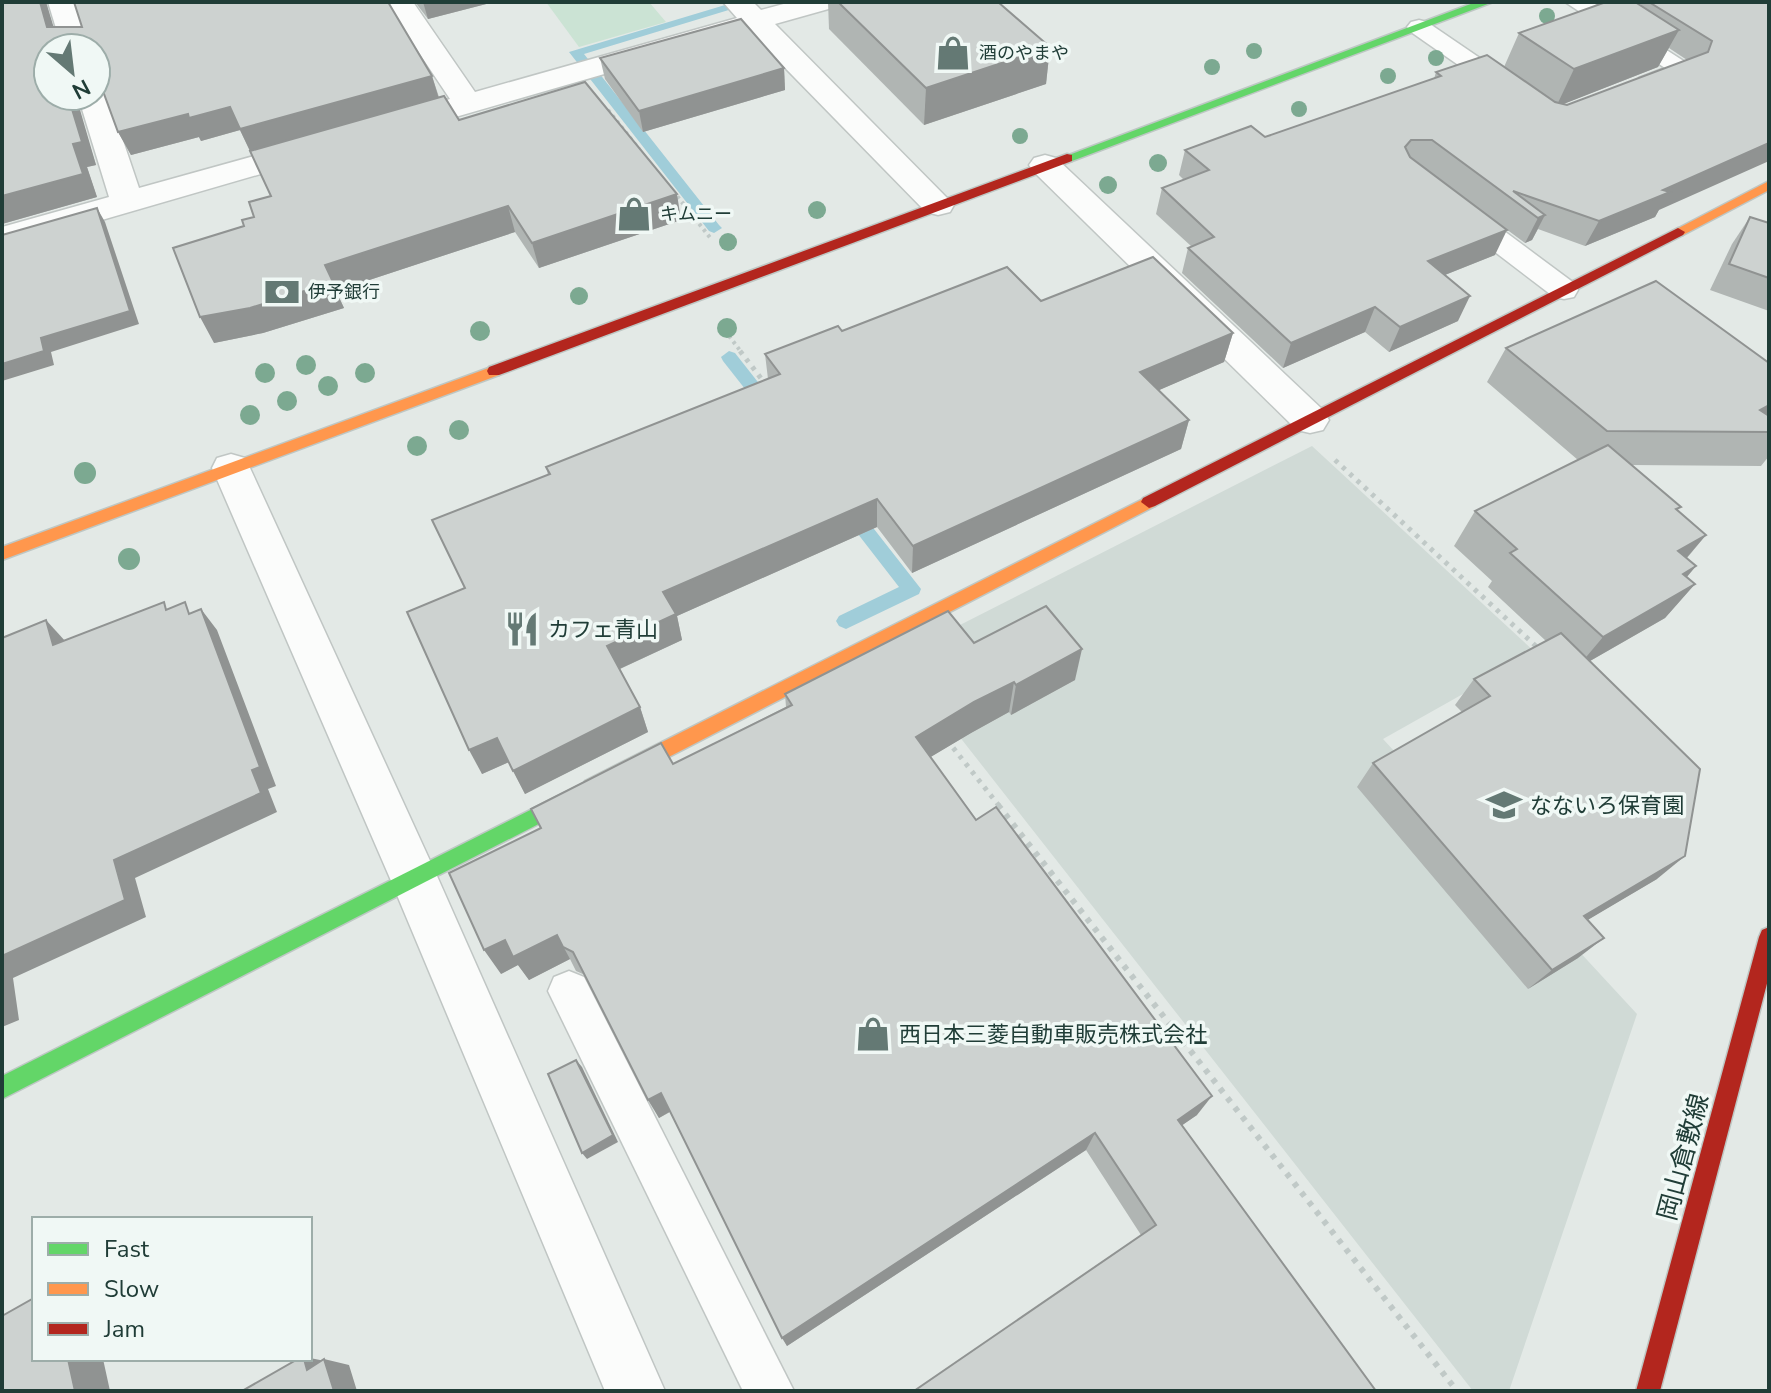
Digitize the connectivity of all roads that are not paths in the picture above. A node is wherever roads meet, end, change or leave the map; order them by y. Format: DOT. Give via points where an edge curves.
graph roads {
  1 [pos="62,2"];
  2 [pos="399,2"];
  3 [pos="822,2"];
  4 [pos="1487,2"];
  5 [pos="1576,2"];
  6 [pos="746,11"];
  7 [pos="1419,27"];
  8 [pos="72,32"];
  9 [pos="1626,92"];
  10 [pos="468,104"];
  11 [pos="1530,104"];
  12 [pos="98,112"];
  13 [pos="1045,165"];
  14 [pos="1769,185"];
  15 [pos="1437,194"];
  16 [pos="127,202"];
  17 [pos="938,205"];
  18 [pos="2,238"];
  19 [pos="1564,290"];
  20 [pos="1304,423"];
  21 [pos="231,468"];
  22 [pos="2,554"];
  23 [pos="413,876"];
  24 [pos="1769,937"];
  25 [pos="569,991"];
  26 [pos="2,1088"];
  27 [pos="635,1391"];
  28 [pos="769,1391"];
  29 [pos="1648,1391"];
  1 -- 8 [label="street"];
  2 -- 10 [label="street"];
  3 -- 6 [label="street"];
  4 -- 7 [label="street"];
  5 -- 9 [label="lane" via="1684,69"];
  6 -- 10 [label="street" via="585,70"];
  6 -- 17 [label="street"];
  7 -- 11 [label="lane"];
  7 -- 13 [label="street"];
  10 -- 16 [label="street"];
  12 -- 16 [label="street"];
  13 -- 17 [label="street"];
  13 -- 20 [label="street"];
  14 -- 19 [label="street"];
  15 -- 19 [label="lane"];
  16 -- 18 [label="street"];
  17 -- 21 [label="street"];
  19 -- 20 [label="street"];
  20 -- 23 [label="street"];
  21 -- 22 [label="street"];
  21 -- 23 [label="street"];
  23 -- 26 [label="street"];
  23 -- 27 [label="street"];
  24 -- 29 [label="street, 岡山倉敷線"];
  25 -- 28 [label="lane"];
}
